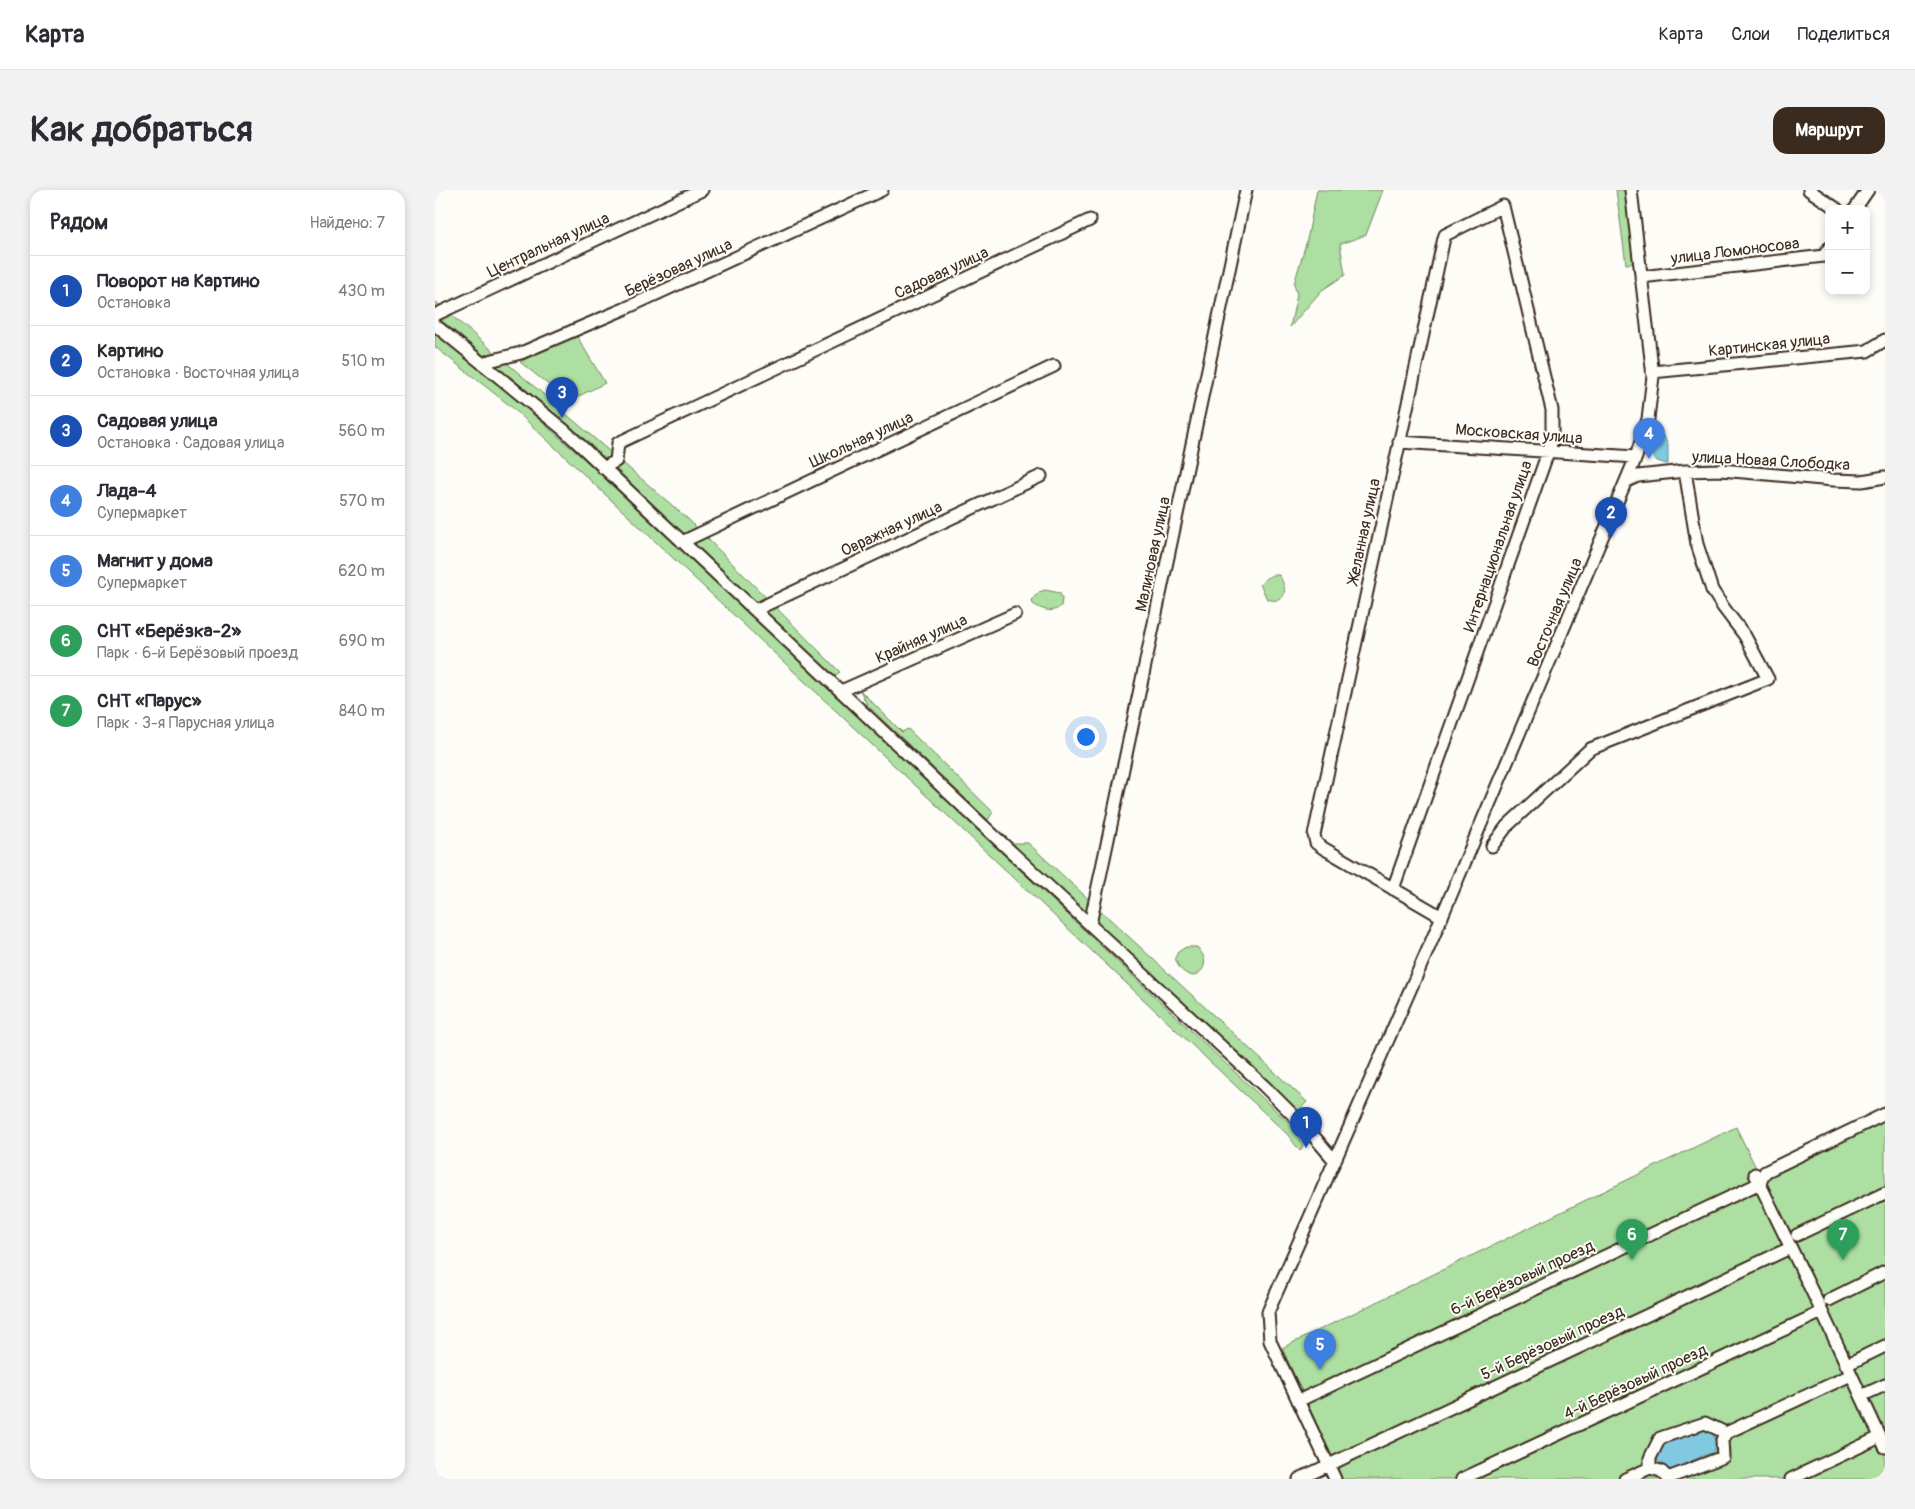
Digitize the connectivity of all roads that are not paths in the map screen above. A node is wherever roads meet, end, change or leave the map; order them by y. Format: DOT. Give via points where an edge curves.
graph roads {
  1 [pos="702,190"];
  2 [pos="882,190"];
  3 [pos="1246,190"];
  4 [pos="1631,190"];
  5 [pos="1809,190"];
  6 [pos="1868,190"];
  7 [pos="1831,205"];
  8 [pos="1858,205"];
  9 [pos="1503,206"];
  10 [pos="1091,220"];
  11 [pos="1828,250"];
  12 [pos="1641,277"];
  13 [pos="435,315"];
  14 [pos="435,325"];
  15 [pos="1885,340"];
  16 [pos="484,365"];
  17 [pos="1054,366"];
  18 [pos="1652,372"];
  19 [pos="1399,442"];
  20 [pos="1548,450"];
  21 [pos="1636,457"];
  22 [pos="603,468"];
  23 [pos="1685,471"];
  24 [pos="1041,476"];
  25 [pos="1885,477"];
  26 [pos="1627,481"];
  27 [pos="682,542"];
  28 [pos="755,610"];
  29 [pos="1015,614"];
  30 [pos="841,691"];
  31 [pos="1493,846"];
  32 [pos="1393,889"];
  33 [pos="1442,917"];
  34 [pos="1089,924"];
  35 [pos="1885,1114"];
  36 [pos="1335,1161"];
  37 [pos="1760,1176"];
  38 [pos="1885,1193"];
  39 [pos="1797,1235"];
  40 [pos="1790,1248"];
  41 [pos="1885,1272"];
  42 [pos="1829,1300"];
  43 [pos="1822,1312"];
  44 [pos="1885,1346"];
  45 [pos="1848,1370"];
  46 [pos="1885,1385"];
  47 [pos="1861,1396"];
  48 [pos="1298,1400"];
  49 [pos="1726,1433"];
  50 [pos="1883,1442"];
  51 [pos="1328,1466"];
  52 [pos="1650,1468"];
  53 [pos="1311,1476"];
  54 [pos="1299,1479"];
  55 [pos="1335,1479"];
  56 [pos="1462,1479"];
  57 [pos="1625,1479"];
  58 [pos="1791,1479"];
  1 -- 13 [label="street, Центральная улица"];
  2 -- 16 [label="street, Берёзовая улица" via="624,309 521,353"];
  3 -- 34 [label="street, Малиновая улица"];
  4 -- 12 [label="street, Восточная улица"];
  5 -- 7 [label="street"];
  6 -- 8 [label="street"];
  9 -- 19 [label="street, Желанная улица" via="1445,235"];
  9 -- 20 [label="street, Интернациональная улица" via="1552,410 1552,441"];
  10 -- 22 [label="street, Садовая улица" via="617,443 616,461"];
  11 -- 12 [label="street, улица Ломоносова" via="1824,256"];
  12 -- 18 [label="street, Восточная улица"];
  14 -- 16 [label="street"];
  15 -- 18 [label="street, Картинская улица" via="1867,351"];
  16 -- 22 [label="street" via="564,430"];
  17 -- 27 [label="street, Школьная улица"];
  18 -- 21 [label="street, Восточная улица" via="1648,419"];
  19 -- 20 [label="street, Московская улица"];
  19 -- 32 [label="street, Желанная улица" via="1314,835 1316,843 1323,848"];
  20 -- 21 [label="street, Московская улица"];
  20 -- 32 [label="street, Интернациональная улица"];
  21 -- 26 [label="street, Восточная улица"];
  22 -- 27 [label="street"];
  23 -- 25 [label="street, улица Новая Слободка" via="1721,470 1863,481"];
  23 -- 26 [label="street, улица Новая Слободка" via="1638,476"];
  23 -- 31 [label="street" via="1697,544 1712,590 1745,636 1768,679 1590,749 1507,826"];
  24 -- 28 [label="street, Овражная улица"];
  26 -- 33 [label="street, Восточная улица"];
  27 -- 28 [label="street"];
  28 -- 30 [label="street"];
  29 -- 30 [label="street, Крайняя улица"];
  30 -- 34 [label="street"];
  32 -- 33 [label="street"];
  33 -- 36 [label="street, Восточная улица"];
  34 -- 36 [label="street" via="1264,1086 1311,1132"];
  35 -- 37 [label="street, 6-й Берёзовый проезд"];
  36 -- 48 [label="street, Восточная улица" via="1268,1312 1269,1341"];
  37 -- 40 [label="street"];
  37 -- 48 [label="street, 6-й Берёзовый проезд"];
  38 -- 39 [label="street"];
  40 -- 43 [label="street"];
  40 -- 51 [label="street, 5-й Берёзовый проезд"];
  41 -- 42 [label="street"];
  43 -- 45 [label="street"];
  43 -- 56 [label="street, 4-й Берёзовый проезд"];
  44 -- 45 [label="street"];
  45 -- 47 [label="street"];
  45 -- 49 [label="street"];
  46 -- 47 [label="street"];
  47 -- 50 [label="street"];
  48 -- 51 [label="street, Восточная улица"];
  49 -- 52 [label="street" via="1705,1423 1660,1438 1650,1458"];
  49 -- 52 [label="street" via="1722,1440 1723,1456 1668,1478 1661,1471"];
  50 -- 58 [label="street"];
  51 -- 53 [label="street, 5-й Берёзовый проезд"];
  51 -- 55 [label="street, Восточная улица"];
  52 -- 57 [label="street"];
  53 -- 54 [label="street, 5-й Берёзовый проезд"];
}
